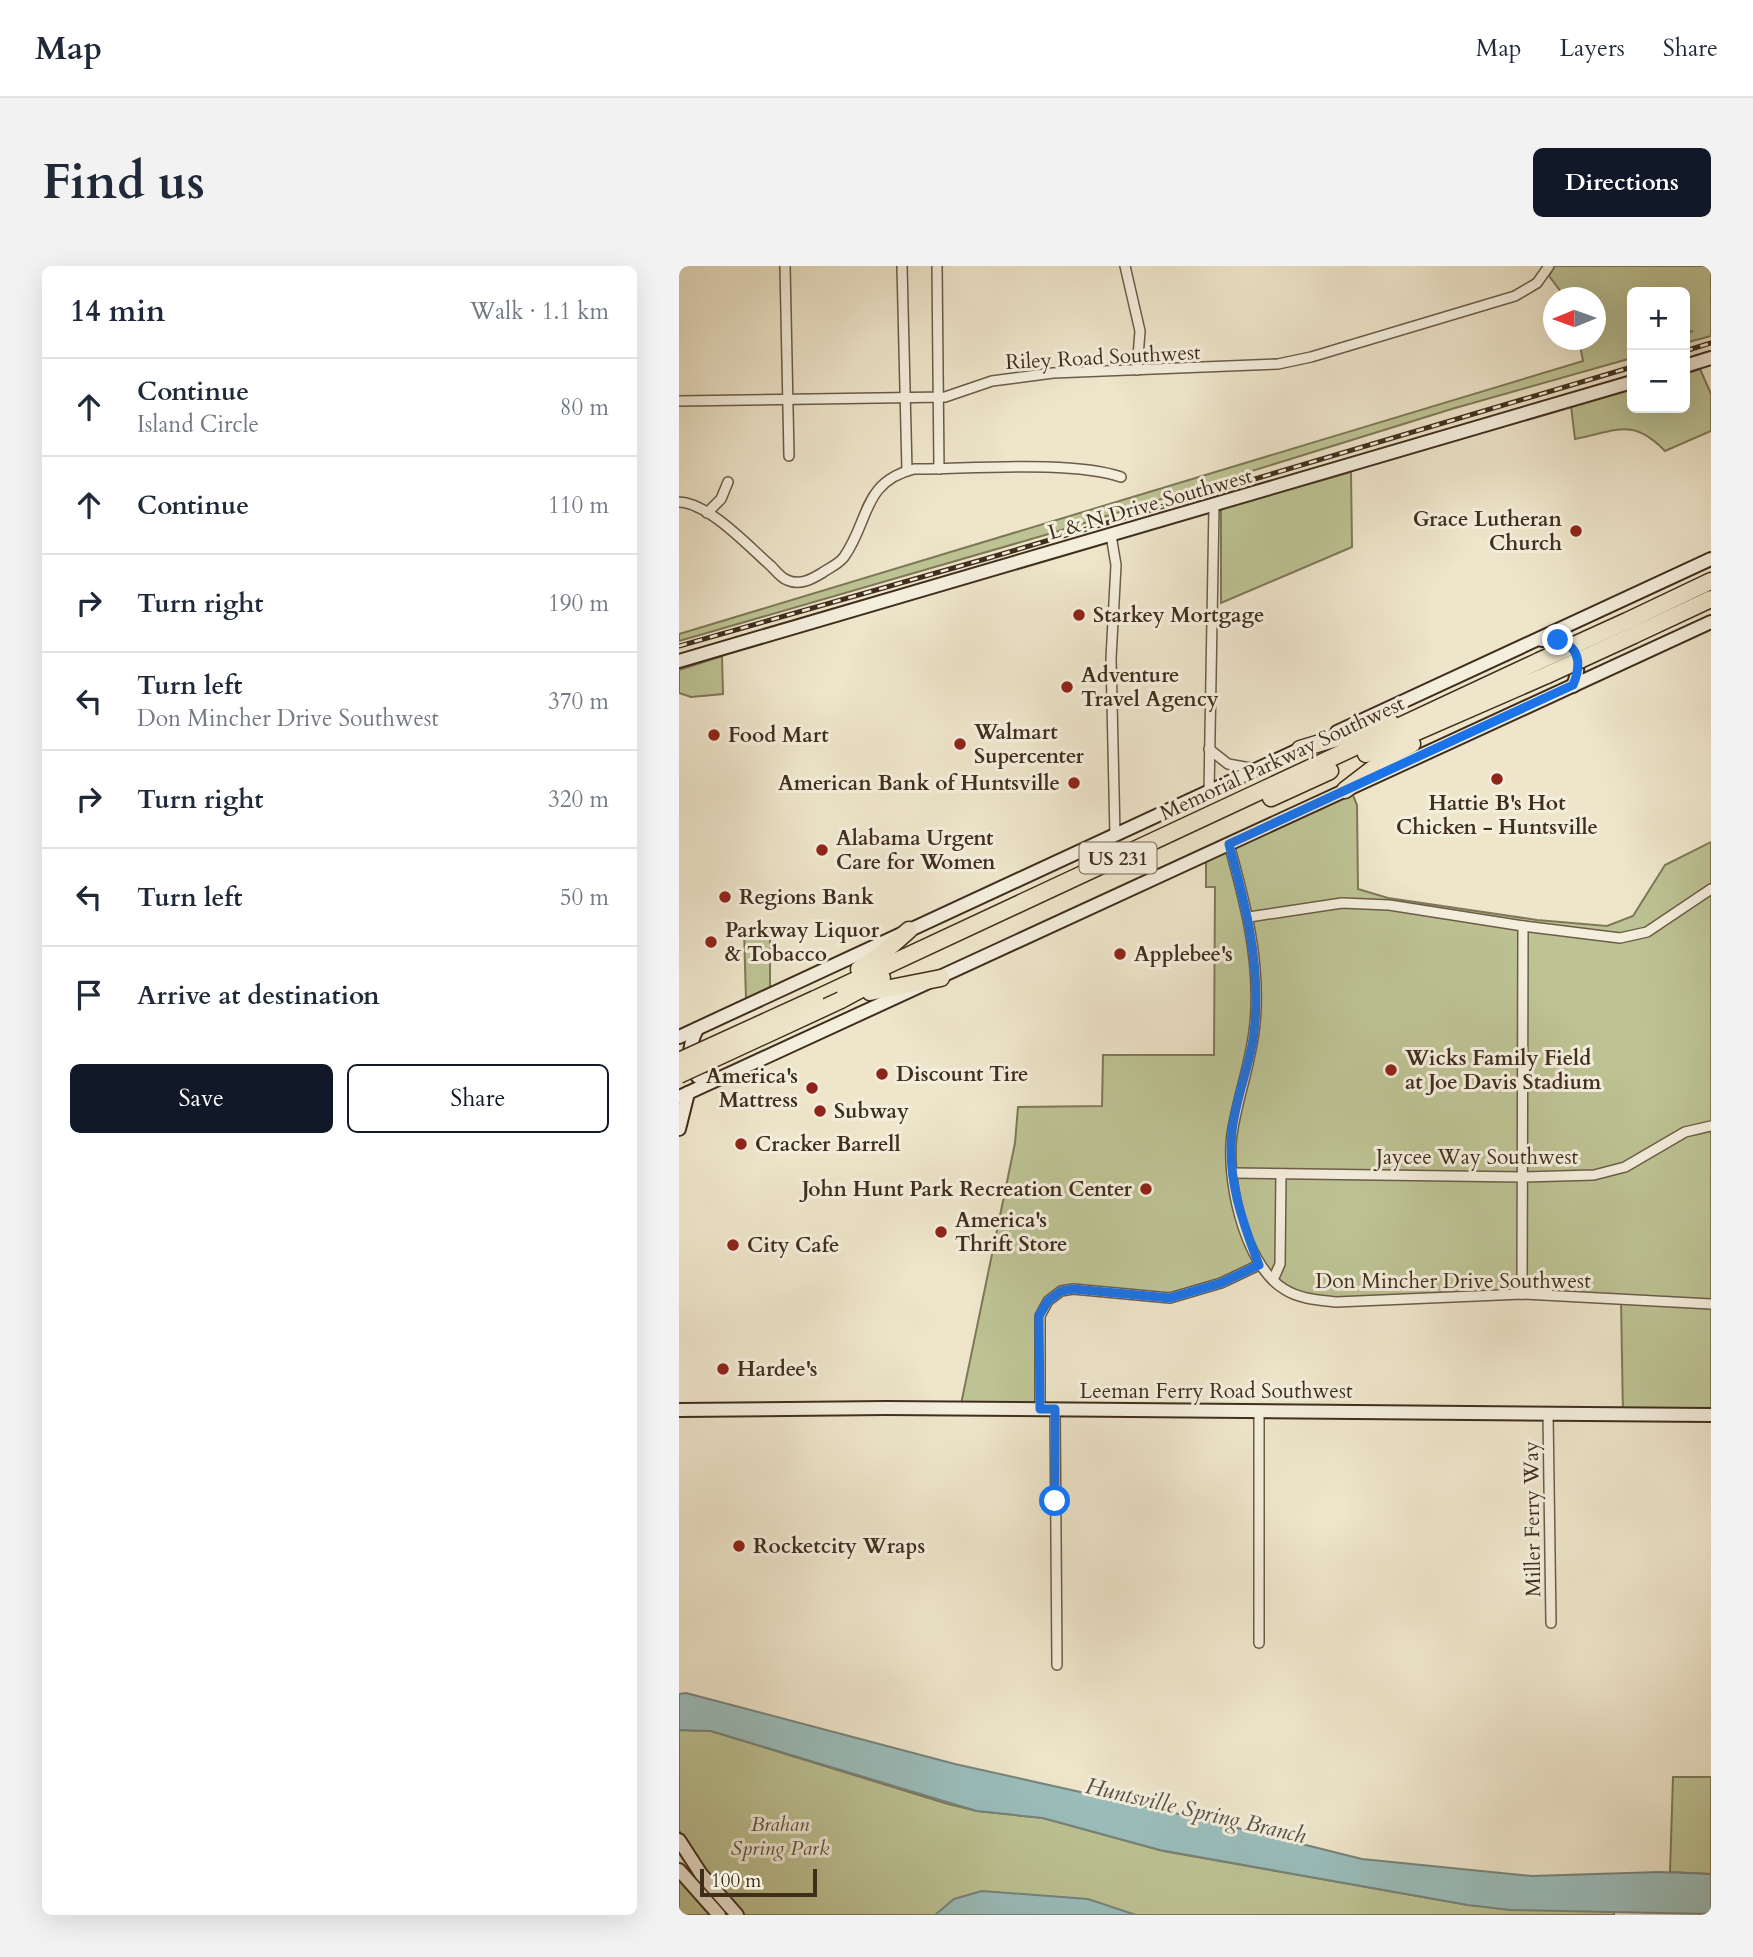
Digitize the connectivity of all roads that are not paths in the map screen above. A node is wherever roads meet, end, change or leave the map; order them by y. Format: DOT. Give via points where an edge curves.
graph roads {
  1 [pos="785,266"];
  2 [pos="902,266"];
  3 [pos="937,266"];
  4 [pos="1125,266"];
  5 [pos="1549,266"];
  6 [pos="1711,359"];
  7 [pos="1690,365"];
  8 [pos="1137,370"];
  9 [pos="1627,383"];
  10 [pos="938,397"];
  11 [pos="788,399"];
  12 [pos="905,399"];
  13 [pos="679,401"];
  14 [pos="789,456"];
  15 [pos="939,469"];
  16 [pos="907,471"];
  17 [pos="1121,477"];
  18 [pos="728,482"];
  19 [pos="679,502"];
  20 [pos="1214,506"];
  21 [pos="707,513"];
  22 [pos="1111,535"];
  23 [pos="1711,559"];
  24 [pos="1711,581"];
  25 [pos="1711,599"];
  26 [pos="1603,610"];
  27 [pos="1711,622"];
  28 [pos="1631,628"];
  29 [pos="1536,641"];
  30 [pos="1630,659"];
  31 [pos="679,661"];
  32 [pos="1543,668"];
  33 [pos="1573,685"];
  34 [pos="1459,715"];
  35 [pos="1420,716"];
  36 [pos="1209,749"];
  37 [pos="1300,749"];
  38 [pos="1256,769"];
  39 [pos="1345,790"];
  40 [pos="1209,792"];
  41 [pos="1115,835"];
  42 [pos="1229,844"];
  43 [pos="1711,889"];
  44 [pos="1249,917"];
  45 [pos="1523,926"];
  46 [pos="908,930"];
  47 [pos="940,978"];
  48 [pos="815,999"];
  49 [pos="841,1000"];
  50 [pos="679,1025"];
  51 [pos="697,1029"];
  52 [pos="679,1037"];
  53 [pos="679,1060"];
  54 [pos="679,1075"];
  55 [pos="713,1081"];
  56 [pos="684,1095"];
  57 [pos="1711,1126"];
  58 [pos="679,1129"];
  59 [pos="1232,1173"];
  60 [pos="1281,1174"];
  61 [pos="1522,1177"];
  62 [pos="1259,1265"];
  63 [pos="1273,1280"];
  64 [pos="1522,1294"];
  65 [pos="1711,1304"];
  66 [pos="1040,1409"];
  67 [pos="1055,1409"];
  68 [pos="679,1410"];
  69 [pos="1259,1411"];
  70 [pos="1548,1414"];
  71 [pos="1711,1415"];
  72 [pos="1551,1623"];
  73 [pos="1259,1643"];
  74 [pos="1057,1665"];
  75 [pos="679,1840"];
  76 [pos="679,1870"];
  77 [pos="719,1915"];
  78 [pos="737,1915"];
  1 -- 11 [label="street"];
  2 -- 12 [label="street"];
  3 -- 10 [label="street"];
  4 -- 8 [label="street" via="1140,331"];
  5 -- 8 [label="street, Riley Road Southwest" via="1537,283 1520,292 1324,353 1278,363"];
  6 -- 7 [label="main road"];
  8 -- 10 [label="street, Riley Road Southwest" via="992,381"];
  9 -- 20 [label="main road, L & N Drive Southwest"];
  10 -- 12 [label="street, Riley Road Southwest"];
  10 -- 15 [label="street"];
  11 -- 12 [label="street, Riley Road Southwest"];
  11 -- 13 [label="street, Riley Road Southwest"];
  11 -- 14 [label="street"];
  12 -- 16 [label="street"];
  15 -- 16 [label="street"];
  15 -- 17 [label="street" via="1058,469"];
  16 -- 21 [label="street" via="879,485 842,560 808,582 787,581"];
  18 -- 21 [label="street" via="721,499"];
  19 -- 21 [label="street"];
  20 -- 22 [label="main road, L & N Drive Southwest"];
  20 -- 36 [label="street"];
  22 -- 31 [label="main road, L & N Drive Southwest"];
  22 -- 41 [label="street" via="1116,565 1111,658"];
  23 -- 26 [label="main road"];
  24 -- 28 [label="highway, Memorial Parkway Southwest / US 231"];
  25 -- 28 [label="highway, Memorial Parkway Southwest / US 231"];
  26 -- 29 [label="main road"];
  26 -- 30 [label="main road" via="1590,630 1595,648 1610,659"];
  27 -- 30 [label="main road"];
  28 -- 32 [label="highway, Memorial Parkway Southwest / US 231, bridge"];
  29 -- 33 [label="main road" via="1558,640 1573,649 1579,668"];
  29 -- 37 [label="main road"];
  30 -- 33 [label="main road"];
  32 -- 34 [label="highway, Memorial Parkway Southwest / US 231"];
  32 -- 35 [label="highway, Memorial Parkway Southwest / US 231"];
  33 -- 39 [label="main road"];
  34 -- 39 [label="highway" via="1392,754"];
  34 -- 49 [label="highway, Memorial Parkway Southwest / US 231" via="1358,757"];
  35 -- 37 [label="highway"];
  35 -- 48 [label="highway, Memorial Parkway Southwest / US 231"];
  36 -- 38 [label="street" via="1228,764"];
  36 -- 40 [label="street"];
  37 -- 38 [label="main road"];
  38 -- 40 [label="main road"];
  39 -- 42 [label="main road"];
  40 -- 41 [label="main road"];
  41 -- 46 [label="main road"];
  42 -- 44 [label="street, Don Mincher Drive Southwest"];
  42 -- 47 [label="main road"];
  43 -- 45 [label="street" via="1647,932 1620,938"];
  44 -- 45 [label="street" via="1342,903 1389,905"];
  44 -- 59 [label="street, Don Mincher Drive Southwest" via="1255,1023 1232,1130"];
  45 -- 61 [label="street"];
  46 -- 48 [label="highway" via="884,953"];
  46 -- 51 [label="main road"];
  47 -- 49 [label="highway"];
  47 -- 55 [label="main road"];
  48 -- 53 [label="highway, Memorial Parkway Southwest / US 231, bridge"];
  49 -- 54 [label="highway, Memorial Parkway Southwest / US 231, bridge"];
  50 -- 51 [label="main road"];
  51 -- 52 [label="main road"];
  51 -- 55 [label="main road" via="691,1042 691,1065 698,1077"];
  55 -- 56 [label="main road"];
  56 -- 58 [label="main road"];
  57 -- 61 [label="street, Jaycee Way Southwest" via="1685,1132 1625,1167 1594,1175"];
  59 -- 60 [label="street, Jaycee Way Southwest"];
  59 -- 62 [label="street, Don Mincher Drive Southwest" via="1237,1207"];
  60 -- 61 [label="street, Jaycee Way Southwest"];
  60 -- 63 [label="street" via="1280,1264"];
  61 -- 64 [label="street"];
  62 -- 63 [label="street, Don Mincher Drive Southwest"];
  62 -- 66 [label="street" via="1221,1283 1170,1298 1061,1291 1039,1316"];
  63 -- 64 [label="street, Don Mincher Drive Southwest" via="1308,1299 1336,1301"];
  64 -- 65 [label="street, Don Mincher Drive Southwest"];
  66 -- 67 [label="main road, Leeman Ferry Road Southwest"];
  66 -- 68 [label="main road, Leeman Ferry Road Southwest"];
  67 -- 69 [label="main road, Leeman Ferry Road Southwest"];
  67 -- 74 [label="street"];
  69 -- 70 [label="main road, Leeman Ferry Road Southwest"];
  69 -- 73 [label="street"];
  70 -- 71 [label="main road, Leeman Ferry Road Southwest"];
  70 -- 72 [label="street, Miller Ferry Way"];
  75 -- 78 [label="main road"];
  76 -- 77 [label="main road"];
}
